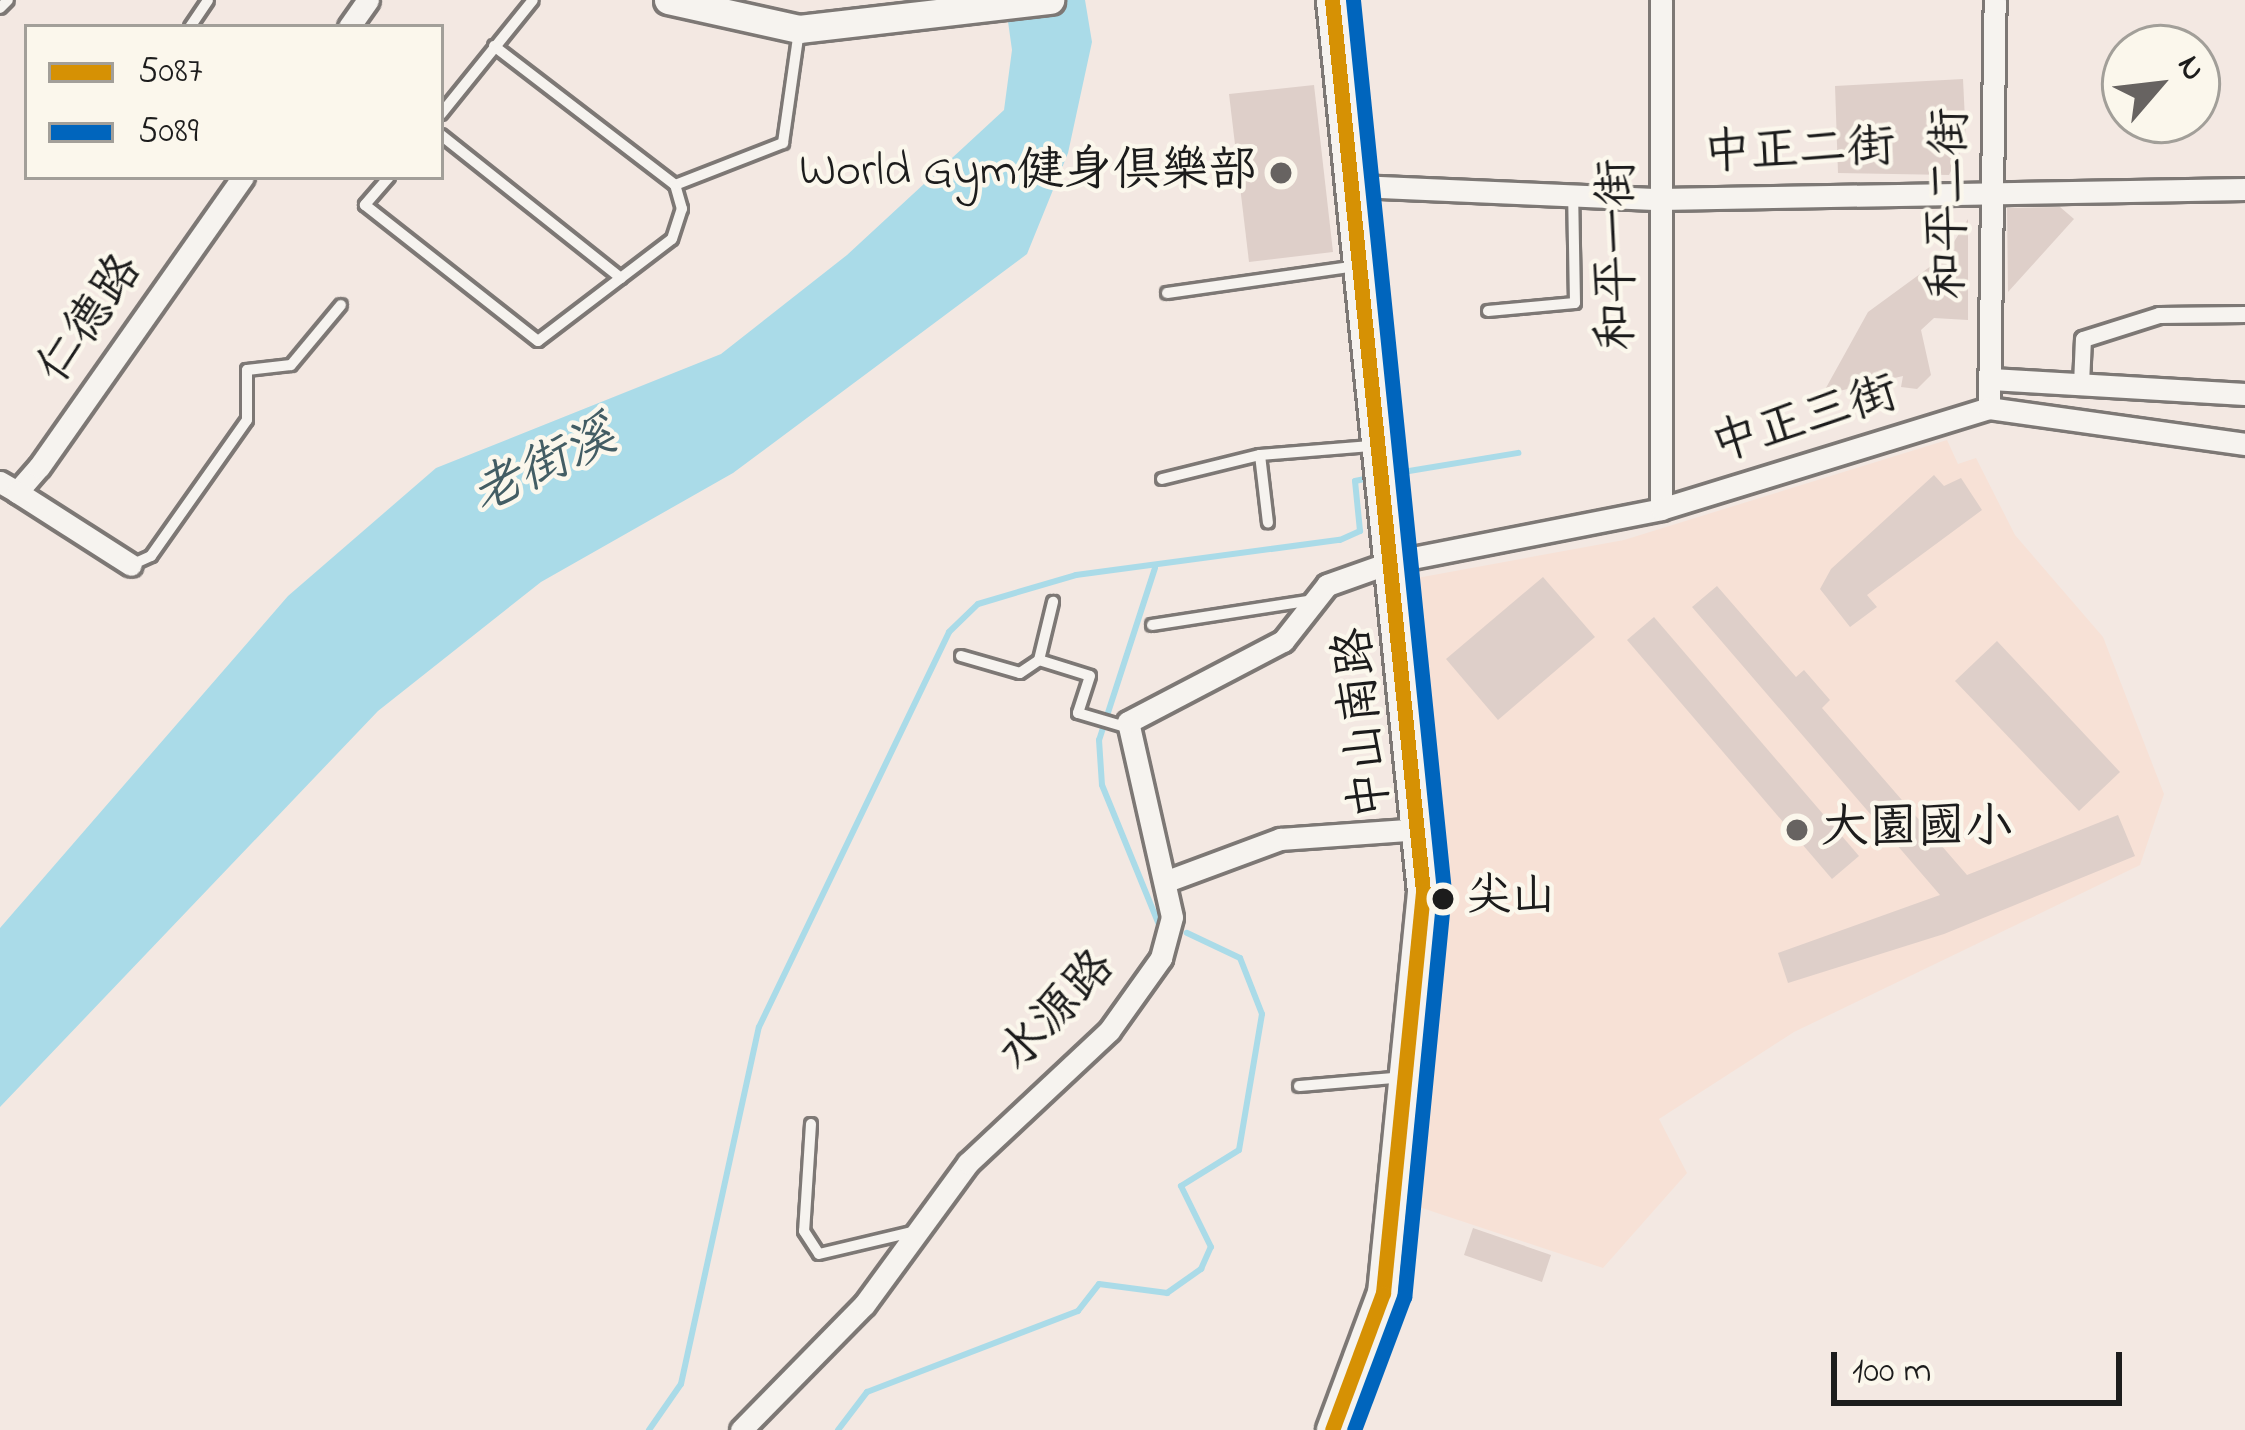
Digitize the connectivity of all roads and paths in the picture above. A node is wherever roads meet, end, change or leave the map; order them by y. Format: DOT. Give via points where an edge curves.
graph roads {
  1 [pos="8,0"];
  2 [pos="533,0"];
  3 [pos="668,0"];
  4 [pos="1050,0"];
  5 [pos="1332,0"];
  6 [pos="1661,0"];
  7 [pos="1995,0"];
  8 [pos="0,8"];
  9 [pos="800,28"];
  10 [pos="494,46"];
  11 [pos="444,110"];
  12 [pos="444,137"];
  13 [pos="241,180"];
  14 [pos="386,180"];
  15 [pos="675,185"];
  16 [pos="1357,186"];
  17 [pos="1995,188"];
  18 [pos="1573,189"];
  19 [pos="2245,189"];
  20 [pos="1660,199"];
  21 [pos="1366,265"];
  22 [pos="621,278"];
  23 [pos="1166,293"];
  24 [pos="341,305"];
  25 [pos="1488,311"];
  26 [pos="2245,314"];
  27 [pos="1991,379"];
  28 [pos="2081,385"];
  29 [pos="2245,394"];
  30 [pos="1989,408"];
  31 [pos="2245,444"];
  32 [pos="1384,445"];
  33 [pos="1260,455"];
  34 [pos="1162,478"];
  35 [pos="8,487"];
  36 [pos="1661,509"];
  37 [pos="1268,524"];
  38 [pos="1392,562"];
  39 [pos="131,565"];
  40 [pos="1317,599"];
  41 [pos="1053,602"];
  42 [pos="1152,625"];
  43 [pos="961,656"];
  44 [pos="1040,661"];
  45 [pos="1123,726"];
  46 [pos="1421,830"];
  47 [pos="1167,880"];
  48 [pos="1407,1076"];
  49 [pos="1299,1086"];
  50 [pos="811,1124"];
  51 [pos="919,1231"];
  52 [pos="741,1430"];
  53 [pos="1332,1430"];
  1 -- 8 [label="lane"];
  2 -- 10 [label="lane"];
  3 -- 9 [label="street"];
  4 -- 9 [label="street"];
  5 -- 16 [label="main road, 中山南路"];
  6 -- 20 [label="street, 和平一街"];
  7 -- 17 [label="street, 和平二街"];
  9 -- 15 [label="lane" via="783,142"];
  10 -- 11 [label="lane"];
  10 -- 15 [label="lane"];
  12 -- 22 [label="lane"];
  13 -- 35 [label="street, 仁德路"];
  14 -- 22 [label="lane" via="365,205 538,341"];
  15 -- 22 [label="lane" via="682,209 672,239"];
  16 -- 18 [label="street, 中正二街"];
  16 -- 21 [label="main road, 中山南路"];
  17 -- 19 [label="street, 中正二街"];
  17 -- 20 [label="street, 中正二街"];
  17 -- 27 [label="street, 和平二街"];
  18 -- 20 [label="street, 中正二街"];
  18 -- 25 [label="lane" via="1575,304"];
  20 -- 36 [label="street, 和平一街"];
  21 -- 23 [label="lane"];
  21 -- 32 [label="main road, 中山南路"];
  24 -- 39 [label="lane" via="291,365 247,370 247,420 151,556"];
  26 -- 28 [label="street" via="2159,315 2083,339"];
  27 -- 28 [label="street"];
  27 -- 30 [label="street, 和平二街"];
  28 -- 29 [label="street"];
  30 -- 31 [label="street, 中正三街"];
  30 -- 36 [label="street, 中正三街"];
  32 -- 33 [label="lane"];
  32 -- 38 [label="main road, 中山南路"];
  33 -- 34 [label="lane"];
  33 -- 37 [label="lane"];
  35 -- 39 [label="street"];
  36 -- 38 [label="street, 中正三街"];
  38 -- 40 [label="street" via="1347,574"];
  38 -- 46 [label="main road, 中山南路"];
  40 -- 42 [label="lane"];
  40 -- 45 [label="street" via="1283,641"];
  41 -- 44 [label="lane"];
  43 -- 44 [label="lane" via="1020,674"];
  44 -- 45 [label="lane" via="1090,676 1078,713"];
  45 -- 47 [label="street, 水源路"];
  46 -- 47 [label="street" via="1280,839"];
  46 -- 48 [label="main road, 中山南路"];
  47 -- 51 [label="street, 水源路" via="1168,940 1138,998 968,1163"];
  48 -- 49 [label="lane"];
  48 -- 53 [label="main road, 中山南路" via="1383,1293"];
  50 -- 51 [label="lane" via="804,1231 819,1254"];
  51 -- 52 [label="street, 水源路" via="864,1305"];
}
